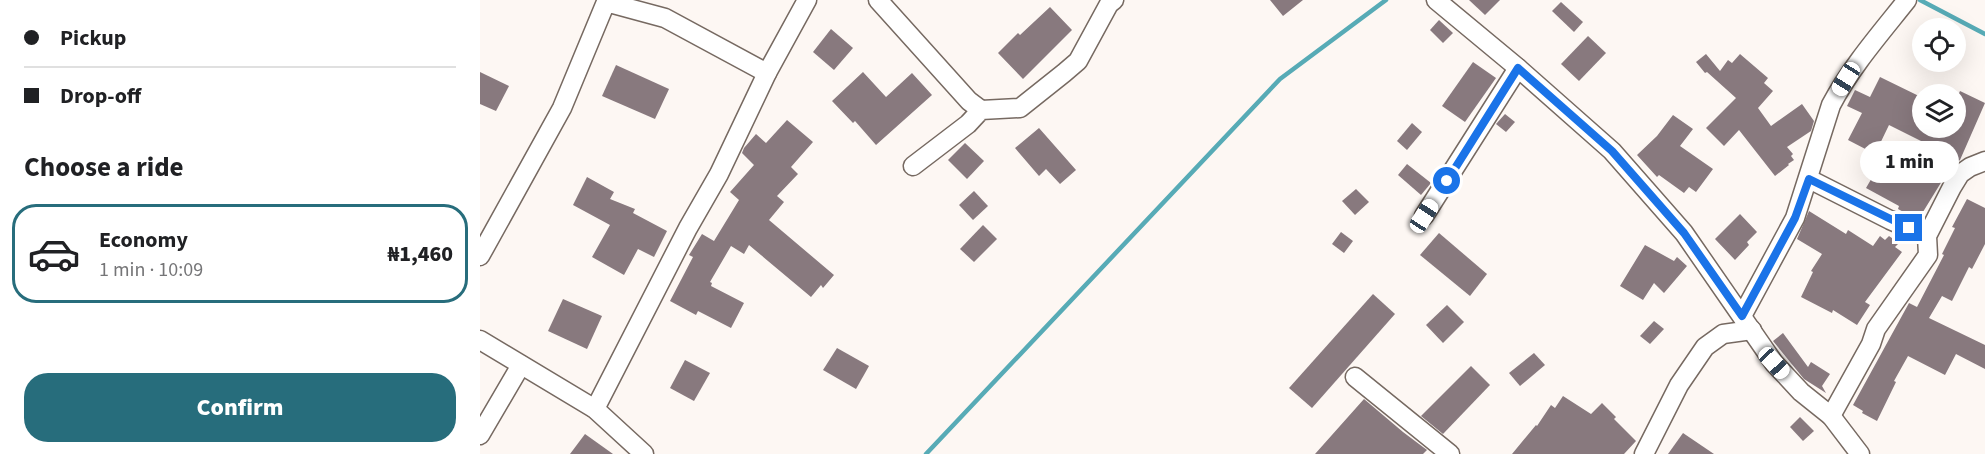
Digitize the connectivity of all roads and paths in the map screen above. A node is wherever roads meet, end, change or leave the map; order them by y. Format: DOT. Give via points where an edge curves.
graph roads {
  1 [pos="807,0"];
  2 [pos="878,0"];
  3 [pos="1113,0"];
  4 [pos="1436,0"];
  5 [pos="1906,0"];
  6 [pos="1518,68"];
  7 [pos="767,73"];
  8 [pos="981,110"];
  9 [pos="1985,161"];
  10 [pos="913,166"];
  11 [pos="1809,179"];
  12 [pos="1424,216"];
  13 [pos="1927,236"];
  14 [pos="480,256"];
  15 [pos="1747,323"];
  16 [pos="480,340"];
  17 [pos="521,365"];
  18 [pos="1355,377"];
  19 [pos="595,409"];
  20 [pos="1831,416"];
  21 [pos="480,435"];
  22 [pos="644,454"];
  23 [pos="1450,454"];
  24 [pos="1644,454"];
  25 [pos="1860,454"];
  1 -- 7 [label="street"];
  2 -- 8 [label="street"];
  3 -- 8 [label="street" via="1078,61 1064,73 1020,108"];
  4 -- 6 [label="street"];
  5 -- 11 [label="street" via="1837,93"];
  6 -- 12 [label="street"];
  6 -- 15 [label="street" via="1612,151 1684,233"];
  7 -- 14 [label="street" via="665,18 606,2 562,108"];
  7 -- 19 [label="street" via="719,174"];
  8 -- 10 [label="street"];
  9 -- 13 [label="street" via="1960,174"];
  11 -- 13 [label="street"];
  11 -- 15 [label="street"];
  13 -- 20 [label="street" via="1928,255 1876,329"];
  15 -- 20 [label="street" via="1774,363"];
  15 -- 24 [label="street" via="1706,347 1679,385"];
  16 -- 17 [label="street"];
  17 -- 19 [label="street"];
  17 -- 21 [label="street"];
  18 -- 23 [label="street"];
  19 -- 22 [label="street"];
  20 -- 25 [label="street"];
}
